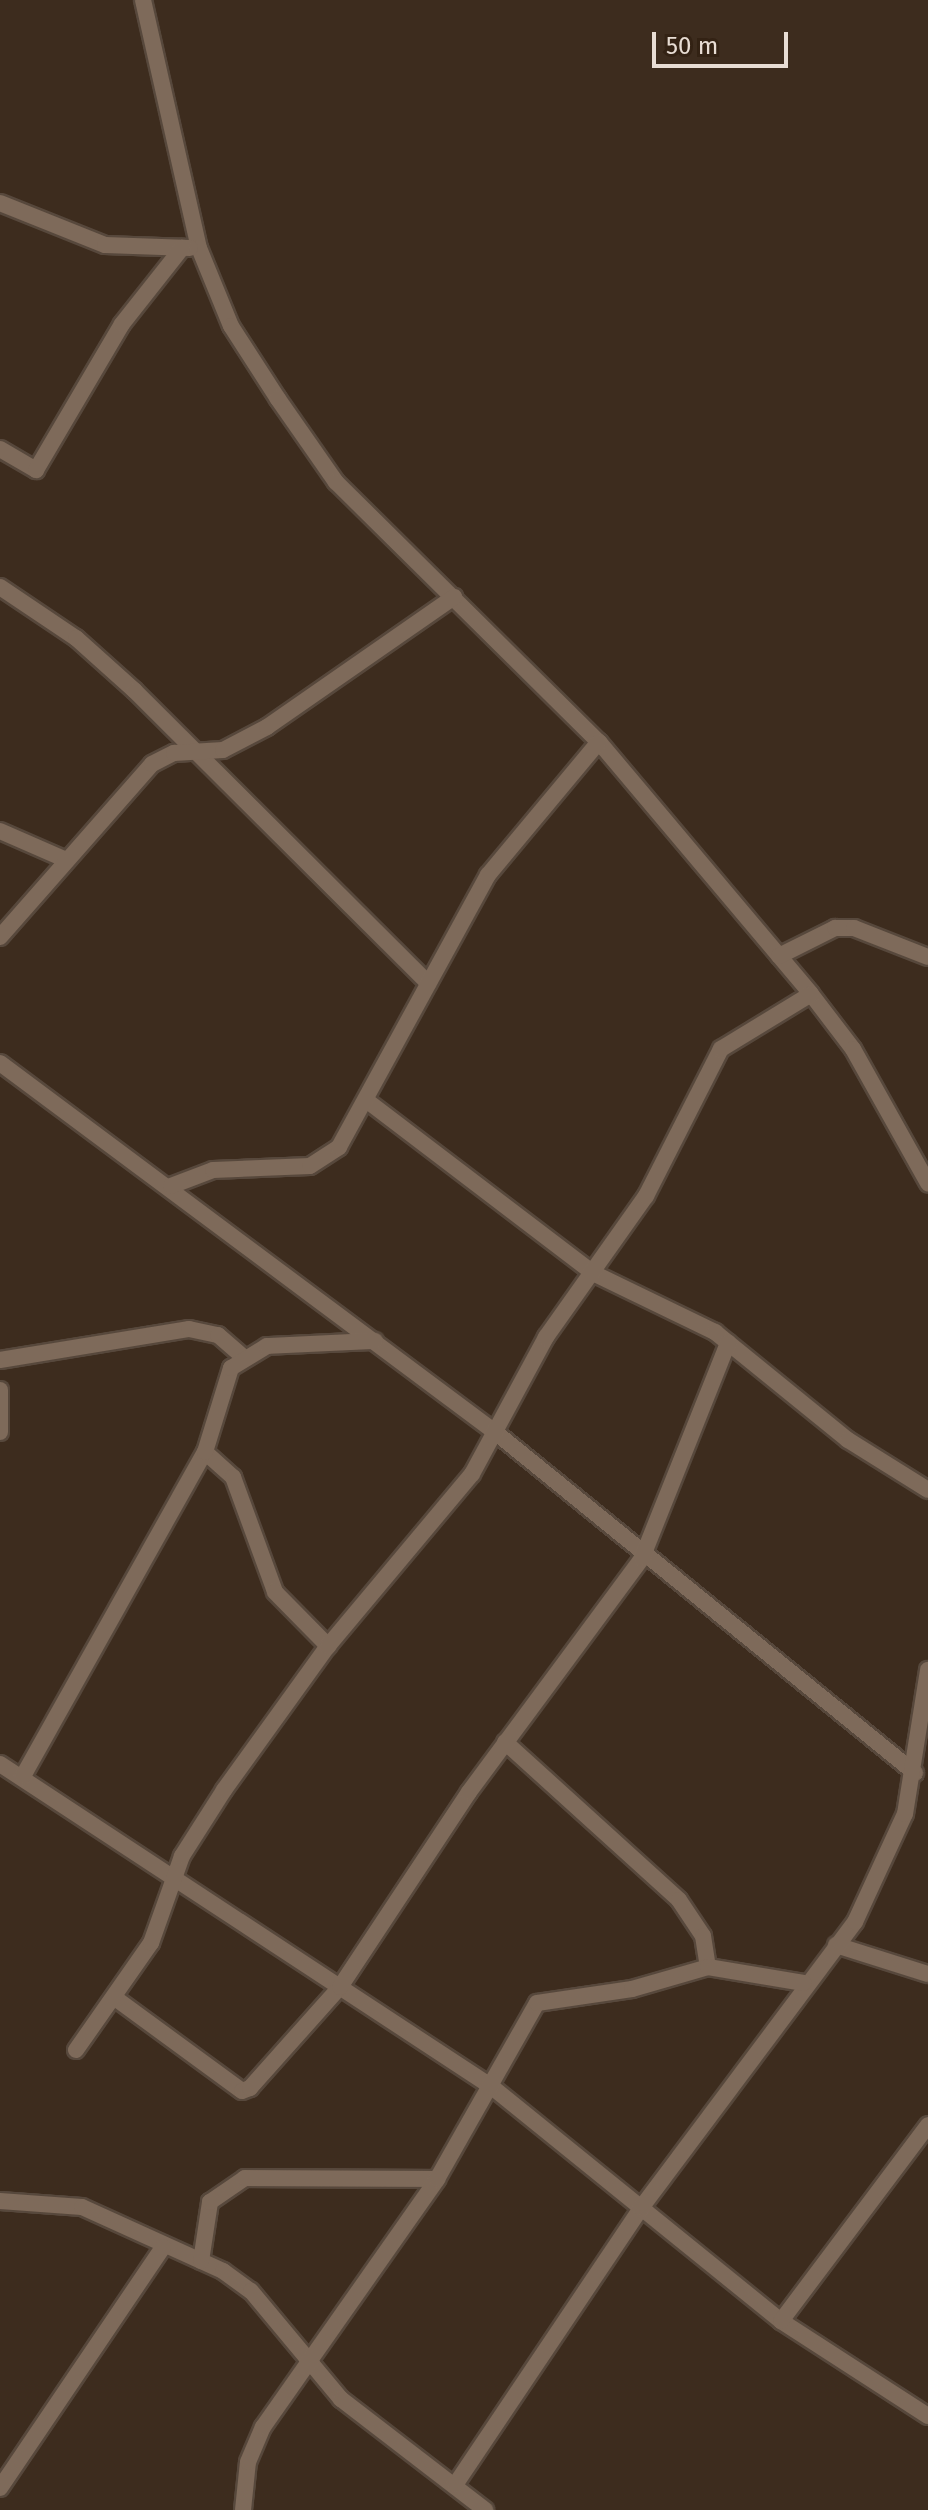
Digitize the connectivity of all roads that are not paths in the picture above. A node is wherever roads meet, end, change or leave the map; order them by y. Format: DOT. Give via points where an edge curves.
graph roads {
  1 [pos="143,0"];
  2 [pos="0,203"];
  3 [pos="190,248"];
  4 [pos="0,449"];
  5 [pos="0,587"];
  6 [pos="454,597"];
  7 [pos="599,742"];
  8 [pos="188,751"];
  9 [pos="0,831"];
  10 [pos="64,859"];
  11 [pos="0,937"];
  12 [pos="779,956"];
  13 [pos="928,957"];
  14 [pos="428,983"];
  15 [pos="811,994"];
  16 [pos="0,1063"];
  17 [pos="366,1100"];
  18 [pos="928,1183"];
  19 [pos="171,1186"];
  20 [pos="593,1273"];
  21 [pos="375,1341"];
  22 [pos="728,1343"];
  23 [pos="242,1356"];
  24 [pos="0,1360"];
  25 [pos="0,1390"];
  26 [pos="0,1432"];
  27 [pos="495,1432"];
  28 [pos="205,1452"];
  29 [pos="928,1490"];
  30 [pos="642,1558"];
  31 [pos="328,1646"];
  32 [pos="928,1670"];
  33 [pos="925,1722"];
  34 [pos="505,1742"];
  35 [pos="0,1764"];
  36 [pos="915,1773"];
  37 [pos="23,1776"];
  38 [pos="173,1878"];
  39 [pos="836,1945"];
  40 [pos="708,1967"];
  41 [pos="928,1974"];
  42 [pos="804,1983"];
  43 [pos="340,1987"];
  44 [pos="115,1998"];
  45 [pos="76,2050"];
  46 [pos="492,2087"];
  47 [pos="928,2125"];
  48 [pos="437,2179"];
  49 [pos="0,2201"];
  50 [pos="641,2208"];
  51 [pos="163,2247"];
  52 [pos="201,2261"];
  53 [pos="781,2321"];
  54 [pos="310,2365"];
  55 [pos="928,2416"];
  56 [pos="455,2485"];
  57 [pos="0,2488"];
  58 [pos="243,2510"];
  59 [pos="485,2510"];
  1 -- 3 [label="street"];
  2 -- 3 [label="street" via="105,245"];
  3 -- 4 [label="street" via="122,324 36,470"];
  3 -- 6 [label="street" via="231,326 329,473"];
  5 -- 8 [label="street" via="76,638"];
  6 -- 7 [label="street"];
  6 -- 8 [label="street" via="267,727 223,750"];
  7 -- 12 [label="street"];
  7 -- 14 [label="street" via="509,845"];
  8 -- 10 [label="street" via="152,764"];
  8 -- 14 [label="street"];
  9 -- 10 [label="street"];
  10 -- 11 [label="street"];
  12 -- 13 [label="street" via="835,928 854,928"];
  12 -- 15 [label="street"];
  14 -- 17 [label="street"];
  15 -- 18 [label="street" via="853,1049"];
  15 -- 20 [label="street" via="721,1049 646,1196"];
  16 -- 19 [label="street"];
  17 -- 19 [label="street" via="324,1161 213,1170"];
  17 -- 20 [label="street"];
  19 -- 21 [label="street"];
  20 -- 22 [label="street"];
  20 -- 27 [label="street" via="546,1337"];
  21 -- 23 [label="street" via="296,1343"];
  21 -- 27 [label="street"];
  22 -- 29 [label="street" via="848,1440"];
  22 -- 30 [label="street"];
  23 -- 24 [label="street" via="218,1335 189,1329"];
  23 -- 28 [label="street" via="217,1402"];
  25 -- 26 [label="street"];
  27 -- 30 [label="street"];
  27 -- 31 [label="street" via="463,1485"];
  28 -- 31 [label="street" via="233,1477 275,1592"];
  28 -- 37 [label="street"];
  30 -- 34 [label="street"];
  30 -- 36 [label="street"];
  31 -- 38 [label="street" via="224,1790"];
  32 -- 33 [label="street"];
  33 -- 36 [label="street"];
  34 -- 40 [label="street" via="679,1900 703,1936"];
  34 -- 43 [label="street"];
  35 -- 37 [label="street"];
  36 -- 39 [label="street" via="887,1861"];
  37 -- 38 [label="street"];
  38 -- 43 [label="street"];
  38 -- 44 [label="street" via="151,1943"];
  39 -- 41 [label="street"];
  39 -- 42 [label="street"];
  40 -- 42 [label="street"];
  40 -- 46 [label="street" via="632,1989 544,1999"];
  42 -- 50 [label="street"];
  43 -- 44 [label="street" via="246,2091"];
  43 -- 46 [label="street"];
  44 -- 45 [label="street"];
  46 -- 48 [label="street"];
  46 -- 50 [label="street"];
  47 -- 53 [label="street"];
  48 -- 52 [label="street" via="245,2178 210,2202"];
  48 -- 54 [label="street"];
  49 -- 51 [label="street" via="82,2207"];
  50 -- 53 [label="street"];
  50 -- 56 [label="street"];
  51 -- 52 [label="street"];
  51 -- 57 [label="street"];
  52 -- 54 [label="street" via="251,2291"];
  53 -- 55 [label="street"];
  54 -- 56 [label="street" via="378,2430"];
  54 -- 58 [label="street" via="263,2427 248,2462"];
  56 -- 59 [label="street"];
}
